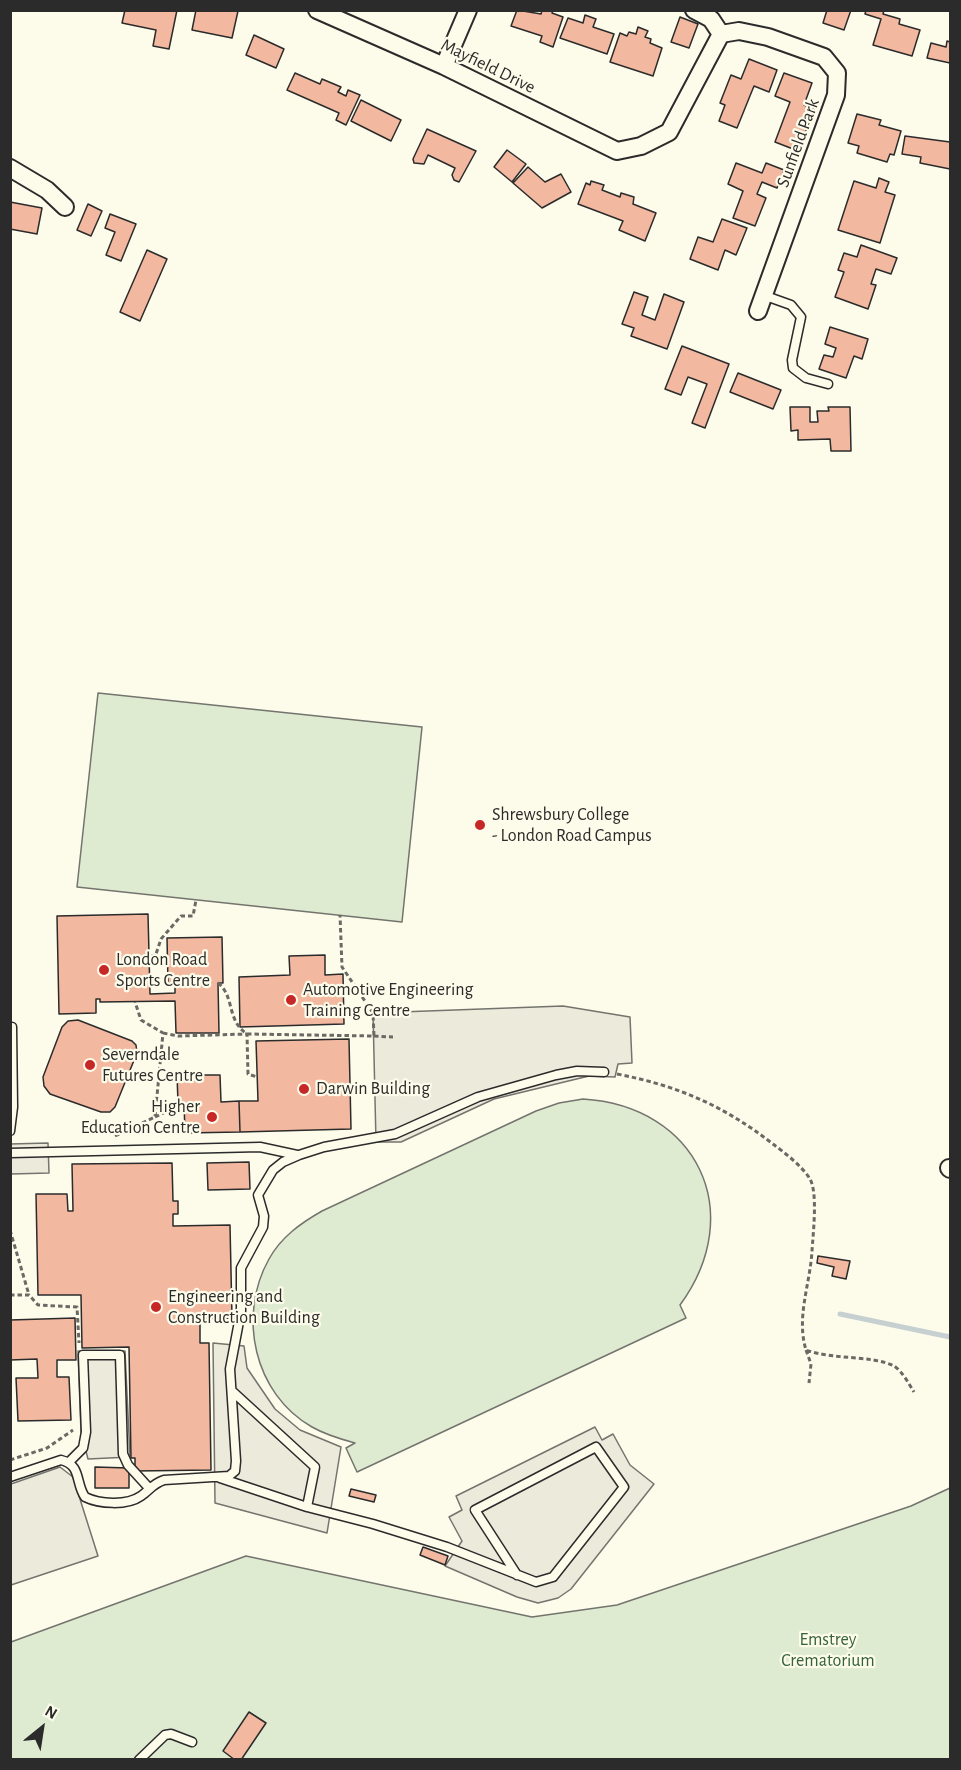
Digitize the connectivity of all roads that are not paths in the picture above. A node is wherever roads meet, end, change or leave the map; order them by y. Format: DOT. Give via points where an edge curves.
graph roads {
  1 [pos="317,10"];
  2 [pos="468,10"];
  3 [pos="694,10"];
  4 [pos="721,34"];
  5 [pos="444,66"];
  6 [pos="10,168"];
  7 [pos="65,207"];
  8 [pos="760,303"];
  9 [pos="828,384"];
  10 [pos="12,1027"];
  11 [pos="604,1072"];
  12 [pos="10,1131"];
  13 [pos="10,1153"];
  14 [pos="299,1155"];
  15 [pos="232,1391"];
  16 [pos="69,1462"];
  17 [pos="10,1478"];
  18 [pos="220,1478"];
  19 [pos="149,1488"];
  20 [pos="307,1507"];
  21 [pos="517,1575"];
  22 [pos="192,1742"];
  23 [pos="139,1760"];
  1 -- 5 [label="street, Mayfield Drive"];
  2 -- 5 [label="street"];
  3 -- 4 [label="street" via="711,19"];
  4 -- 5 [label="street, Mayfield Drive" via="669,132 641,146 617,151"];
  4 -- 8 [label="street, Sunfield Park" via="739,31 768,37 824,57 837,73 836,95"];
  6 -- 7 [label="street" via="47,190"];
  8 -- 9 [label="lane" via="791,305 801,317 793,368 806,378"];
  10 -- 12 [label="lane"];
  11 -- 14 [label="lane" via="556,1075 478,1097 395,1134"];
  13 -- 14 [label="lane" via="260,1147"];
  14 -- 15 [label="lane" via="273,1170 258,1195 263,1227 242,1268 241,1311 230,1369"];
  15 -- 18 [label="lane" via="235,1471"];
  15 -- 20 [label="lane" via="315,1467"];
  16 -- 17 [label="lane" via="53,1462"];
  16 -- 19 [label="lane" via="78,1475 82,1493 92,1500 129,1502"];
  16 -- 19 [label="lane" via="83,1448 83,1355 120,1355 123,1454"];
  18 -- 19 [label="lane" via="164,1480"];
  18 -- 20 [label="lane"];
  20 -- 21 [label="lane" via="447,1547"];
  21 -- 21 [label="lane" via="536,1582 553,1576 624,1488 596,1447 475,1510"];
  22 -- 23 [label="lane" via="165,1735"];
}
